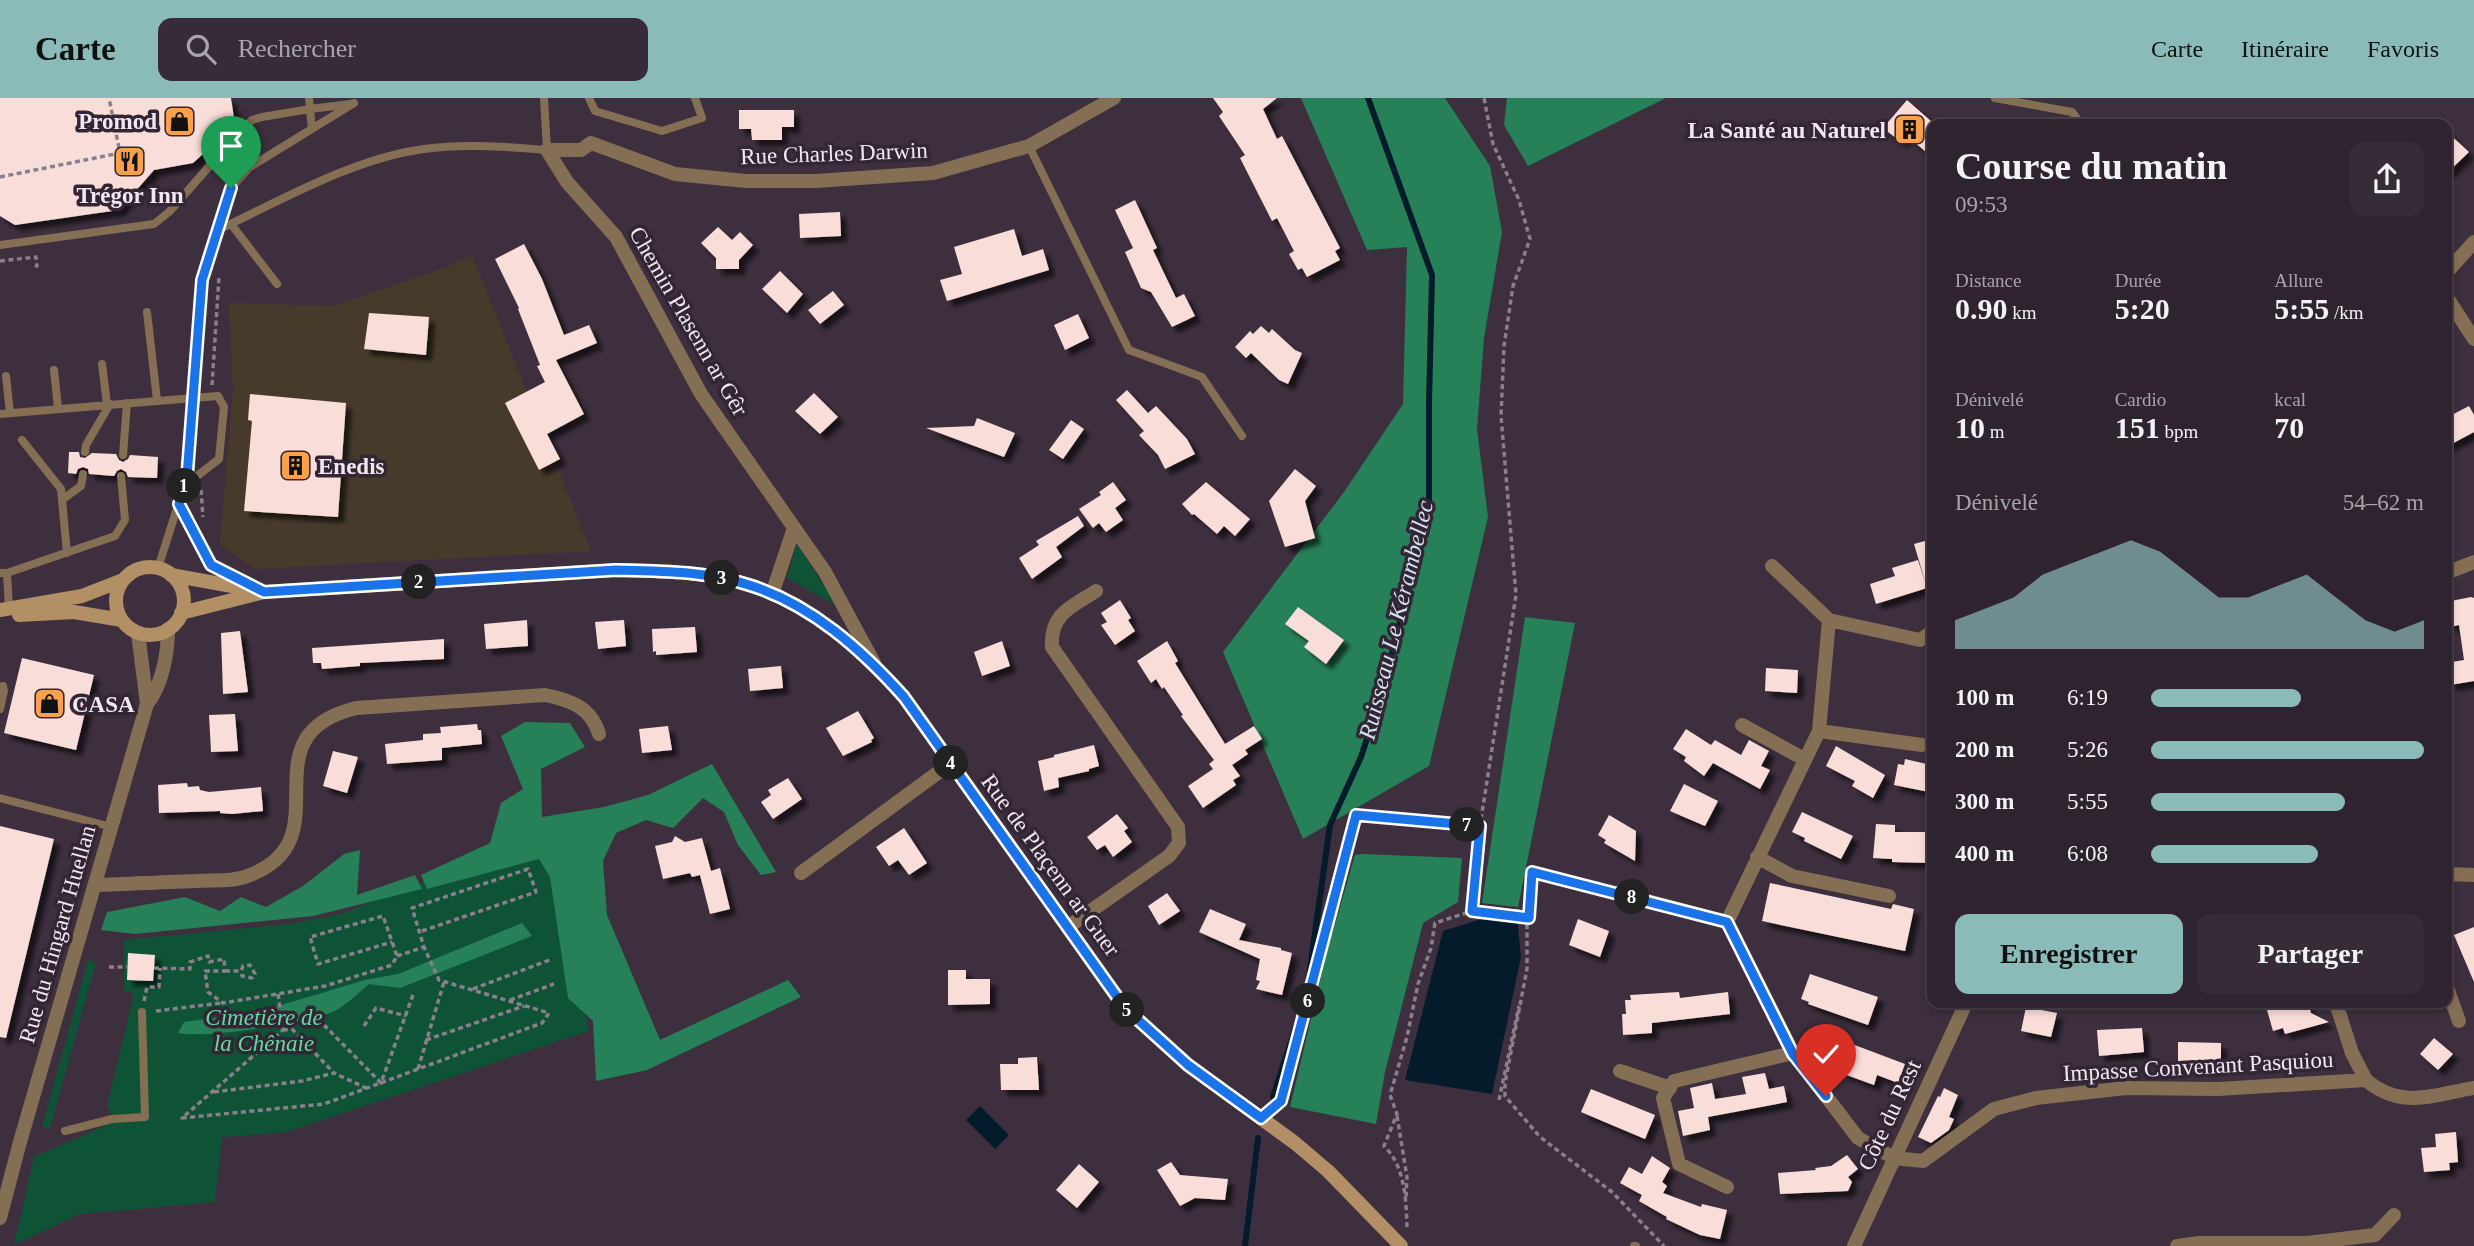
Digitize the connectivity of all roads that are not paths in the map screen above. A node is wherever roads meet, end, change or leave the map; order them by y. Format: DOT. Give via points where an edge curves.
graph roads {
  1 [pos="309,98"];
  2 [pos="544,98"];
  3 [pos="589,98"];
  4 [pos="695,98"];
  5 [pos="1114,98"];
  6 [pos="1995,98"];
  7 [pos="310,108"];
  8 [pos="2077,119"];
  9 [pos="312,129"];
  10 [pos="1029,146"];
  11 [pos="547,150"];
  12 [pos="231,224"];
  13 [pos="216,231"];
  14 [pos="2474,242"];
  15 [pos="0,245"];
  16 [pos="2452,266"];
  17 [pos="277,284"];
  18 [pos="2452,305"];
  19 [pos="147,312"];
  20 [pos="2474,339"];
  21 [pos="102,364"];
  22 [pos="54,370"];
  23 [pos="6,376"];
  24 [pos="192,397"];
  25 [pos="157,400"];
  26 [pos="127,402"];
  27 [pos="108,404"];
  28 [pos="58,408"];
  29 [pos="10,413"];
  30 [pos="0,414"];
  31 [pos="1242,436"];
  32 [pos="22,440"];
  33 [pos="85,452"];
  34 [pos="123,455"];
  35 [pos="83,474"];
  36 [pos="121,476"];
  37 [pos="184,486"];
  38 [pos="63,499"];
  39 [pos="179,504"];
  40 [pos="794,528"];
  41 [pos="67,552"];
  42 [pos="2474,562"];
  43 [pos="1773,566"];
  44 [pos="2452,571"];
  45 [pos="164,572"];
  46 [pos="3,573"];
  47 [pos="123,580"];
  48 [pos="1096,591"];
  49 [pos="264,592"];
  50 [pos="772,594"];
  51 [pos="3,611"];
  52 [pos="181,613"];
  53 [pos="122,620"];
  54 [pos="1829,620"];
  55 [pos="168,629"];
  56 [pos="138,633"];
  57 [pos="1927,635"];
  58 [pos="874,663"];
  59 [pos="3,686"];
  60 [pos="147,704"];
  61 [pos="0,709"];
  62 [pos="1742,725"];
  63 [pos="1819,731"];
  64 [pos="599,734"];
  65 [pos="1922,745"];
  66 [pos="1804,759"];
  67 [pos="951,763"];
  68 [pos="0,798"];
  69 [pos="112,827"];
  70 [pos="1757,857"];
  71 [pos="1345,858"];
  72 [pos="801,873"];
  73 [pos="2452,874"];
  74 [pos="2474,875"];
  75 [pos="95,885"];
  76 [pos="1617,893"];
  77 [pos="1889,896"];
  78 [pos="1727,922"];
  79 [pos="1068,927"];
  80 [pos="2452,1002"];
  81 [pos="1964,1008"];
  82 [pos="2338,1008"];
  83 [pos="142,1012"];
  84 [pos="2459,1021"];
  85 [pos="1793,1054"];
  86 [pos="1620,1071"];
  87 [pos="2366,1080"];
  88 [pos="2474,1087"];
  89 [pos="1670,1088"];
  90 [pos="1261,1118"];
  91 [pos="65,1131"];
  92 [pos="1894,1158"];
  93 [pos="1727,1187"];
  94 [pos="2394,1215"];
  95 [pos="0,1218"];
  96 [pos="1399,1244"];
  97 [pos="1854,1246"];
  98 [pos="2177,1246"];
  1 -- 7 [label="lane"];
  2 -- 11 [label="lane"];
  3 -- 4 [label="lane" via="595,111 662,131 702,118"];
  5 -- 10 [label="street, Rue Charles Darwin"];
  6 -- 8 [label="lane" via="2072,112"];
  7 -- 9 [label="lane"];
  7 -- 9 [label="lane" via="354,103"];
  7 -- 15 [label="lane" via="252,120 154,224"];
  9 -- 13 [label="lane" via="240,177 231,188"];
  10 -- 11 [label="street, Rue Charles Darwin" via="933,173 816,181 675,174 591,143 581,150"];
  10 -- 31 [label="lane" via="1129,350 1202,377"];
  11 -- 12 [label="lane" via="481,145 406,152 363,163"];
  11 -- 40 [label="street, Chemin Plasenn ar Gêr" via="567,182 616,237 701,394"];
  12 -- 13 [label="lane"];
  12 -- 17 [label="lane"];
  13 -- 24 [label="lane" via="202,280"];
  14 -- 16 [label="street"];
  18 -- 20 [label="street"];
  19 -- 25 [label="lane"];
  21 -- 27 [label="lane"];
  22 -- 28 [label="lane"];
  23 -- 29 [label="lane"];
  24 -- 25 [label="lane"];
  24 -- 37 [label="lane"];
  24 -- 37 [label="lane" via="214,395 224,407 219,459"];
  25 -- 26 [label="lane"];
  26 -- 27 [label="lane"];
  26 -- 34 [label="lane"];
  27 -- 28 [label="lane"];
  27 -- 33 [label="lane"];
  28 -- 29 [label="lane" via="21,416"];
  29 -- 30 [label="lane"];
  32 -- 38 [label="lane" via="58,483"];
  35 -- 38 [label="lane" via="81,486"];
  36 -- 41 [label="lane" via="126,516 115,536"];
  37 -- 39 [label="lane"];
  38 -- 41 [label="lane"];
  39 -- 45 [label="lane"];
  39 -- 49 [label="lane" via="211,565"];
  40 -- 50 [label="street"];
  40 -- 58 [label="street, Chemin Plasenn ar Gêr" via="825,572"];
  41 -- 46 [label="lane"];
  42 -- 44 [label="street"];
  43 -- 54 [label="street"];
  45 -- 47 [label="main road" via="139,569"];
  45 -- 49 [label="main road, Rue de Plaçenn ar Guer"];
  45 -- 52 [label="main road" via="182,592"];
  46 -- 51 [label="lane"];
  47 -- 51 [label="main road" via="82,596"];
  47 -- 53 [label="main road" via="116,600"];
  48 -- 79 [label="street" via="1059,615 1052,630 1052,647 1178,827 1179,843 1169,856"];
  49 -- 50 [label="main road, Rue de Plaçenn ar Guer" via="616,570 711,576"];
  49 -- 52 [label="main road, Rue de Plaçenn ar Guer"];
  50 -- 58 [label="main road, Rue de Plaçenn ar Guer" via="815,617"];
  51 -- 53 [label="main road" via="74,612"];
  52 -- 55 [label="main road"];
  53 -- 56 [label="main road"];
  54 -- 57 [label="street" via="1920,640"];
  54 -- 63 [label="street"];
  55 -- 56 [label="main road"];
  55 -- 60 [label="street, Rue du Hingard Huellan" via="168,646 154,695"];
  56 -- 60 [label="street, Rue du Hingard Huellan"];
  58 -- 67 [label="main road, Rue de Plaçenn ar Guer"];
  59 -- 61 [label="lane"];
  60 -- 69 [label="street, Rue du Hingard Huellan"];
  62 -- 66 [label="street"];
  63 -- 65 [label="street"];
  63 -- 66 [label="street"];
  64 -- 75 [label="street" via="585,710 563,698 545,695 342,712 329,716 303,744 297,759 295,828 285,852 272,863 239,879"];
  66 -- 70 [label="street"];
  67 -- 72 [label="street"];
  67 -- 79 [label="main road, Rue de Plaçenn ar Guer"];
  68 -- 69 [label="lane"];
  69 -- 75 [label="street, Rue du Hingard Huellan"];
  70 -- 77 [label="street" via="1792,876"];
  70 -- 78 [label="street"];
  71 -- 90 [label="lane" via="1281,1101"];
  73 -- 74 [label="street"];
  75 -- 95 [label="street, Rue du Hingard Huellan"];
  76 -- 78 [label="street"];
  78 -- 85 [label="street"];
  79 -- 90 [label="main road, Rue de Plaçenn ar Guer" via="1125,1008 1188,1065"];
  80 -- 84 [label="street"];
  81 -- 92 [label="street, Côte du Rest"];
  82 -- 87 [label="street"];
  83 -- 91 [label="lane" via="145,1117 112,1119"];
  85 -- 89 [label="street" via="1674,1081"];
  85 -- 92 [label="street" via="1858,1138"];
  86 -- 89 [label="street"];
  87 -- 88 [label="street, Impasse Convenant Pasquiou" via="2381,1093 2410,1100"];
  87 -- 92 [label="street, Impasse Convenant Pasquiou" via="2218,1090 2126,1088 2036,1098 1994,1109 1923,1161"];
  89 -- 93 [label="street" via="1663,1098 1679,1164"];
  90 -- 96 [label="main road, Rue de Plaçenn ar Guer" via="1328,1171"];
  92 -- 97 [label="street, Côte du Rest"];
  94 -- 98 [label="street" via="2375,1235 2307,1243"];
}
